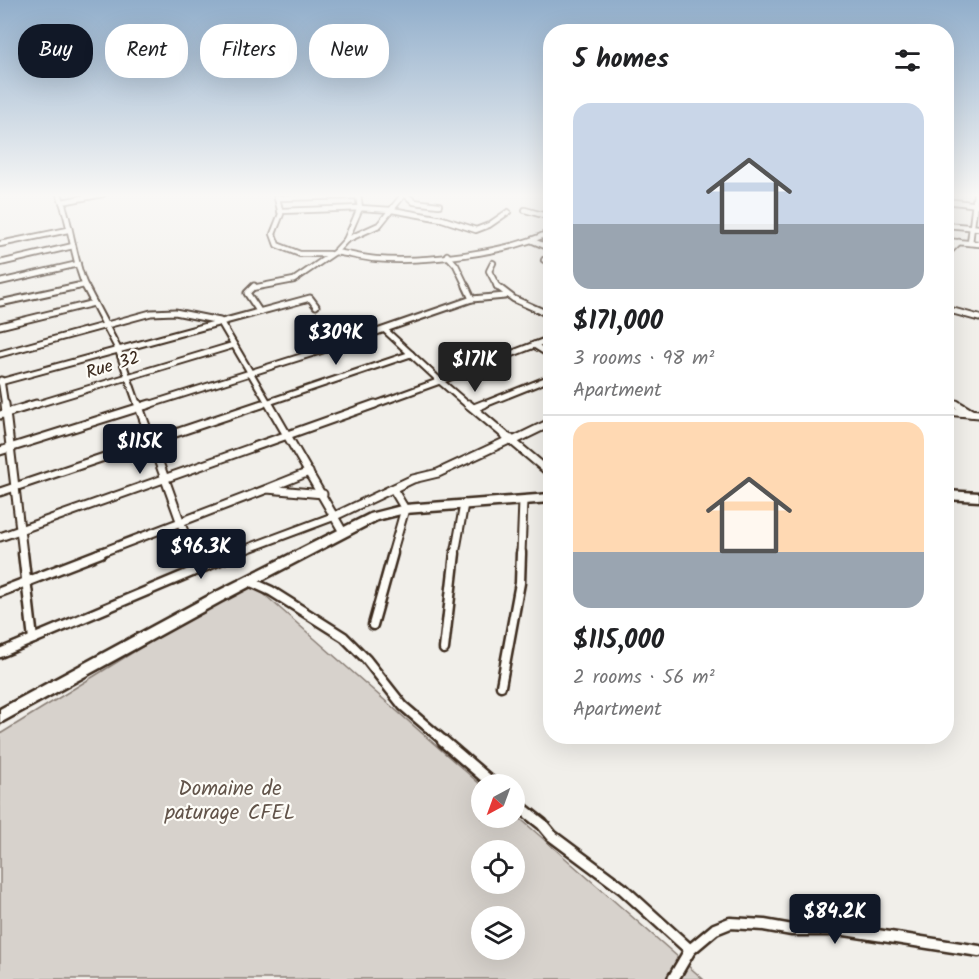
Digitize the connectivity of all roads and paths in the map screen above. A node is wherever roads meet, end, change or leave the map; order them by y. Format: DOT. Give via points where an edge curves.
graph roads {
  1 [pos="21,240"];
  2 [pos="72,240"];
  3 [pos="275,240"];
  4 [pos="346,240"];
  5 [pos="972,240"];
  6 [pos="533,241"];
  7 [pos="954,242"];
  8 [pos="959,242"];
  9 [pos="970,243"];
  10 [pos="0,244"];
  11 [pos="979,244"];
  12 [pos="543,245"];
  13 [pos="74,246"];
  14 [pos="954,247"];
  15 [pos="333,253"];
  16 [pos="447,255"];
  17 [pos="0,263"];
  18 [pos="493,263"];
  19 [pos="78,264"];
  20 [pos="0,282"];
  21 [pos="84,285"];
  22 [pos="505,296"];
  23 [pos="472,299"];
  24 [pos="0,303"];
  25 [pos="94,303"];
  26 [pos="316,306"];
  27 [pos="259,311"];
  28 [pos="954,311"];
  29 [pos="543,312"];
  30 [pos="979,318"];
  31 [pos="220,321"];
  32 [pos="0,326"];
  33 [pos="106,326"];
  34 [pos="385,330"];
  35 [pos="543,342"];
  36 [pos="234,345"];
  37 [pos="534,345"];
  38 [pos="118,349"];
  39 [pos="543,351"];
  40 [pos="0,354"];
  41 [pos="411,354"];
  42 [pos="250,372"];
  43 [pos="127,377"];
  44 [pos="1,380"];
  45 [pos="440,381"];
  46 [pos="543,381"];
  47 [pos="268,401"];
  48 [pos="954,402"];
  49 [pos="140,407"];
  50 [pos="474,408"];
  51 [pos="954,412"];
  52 [pos="976,414"];
  53 [pos="2,415"];
  54 [pos="543,426"];
  55 [pos="288,434"];
  56 [pos="512,440"];
  57 [pos="150,441"];
  58 [pos="11,447"];
  59 [pos="0,451"];
  60 [pos="543,467"];
  61 [pos="309,472"];
  62 [pos="165,478"];
  63 [pos="16,486"];
  64 [pos="267,489"];
  65 [pos="393,489"];
  66 [pos="0,492"];
  67 [pos="323,494"];
  68 [pos="954,495"];
  69 [pos="979,497"];
  70 [pos="543,499"];
  71 [pos="523,501"];
  72 [pos="464,504"];
  73 [pos="405,509"];
  74 [pos="335,516"];
  75 [pos="180,522"];
  76 [pos="20,530"];
  77 [pos="343,532"];
  78 [pos="0,537"];
  79 [pos="197,568"];
  80 [pos="249,581"];
  81 [pos="26,582"];
  82 [pos="0,592"];
  83 [pos="373,625"];
  84 [pos="33,639"];
  85 [pos="444,649"];
  86 [pos="0,653"];
  87 [pos="501,686"];
  88 [pos="0,716"];
  89 [pos="481,774"];
  90 [pos="525,811"];
  91 [pos="690,950"];
  92 [pos="979,951"];
  93 [pos="673,979"];
  1 -- 10 [label="street"];
  2 -- 13 [label="street"];
  3 -- 15 [label="street" via="277,245 300,254"];
  4 -- 15 [label="street"];
  5 -- 9 [label="street"];
  6 -- 12 [label="street"];
  6 -- 16 [label="street"];
  7 -- 8 [label="street"];
  8 -- 9 [label="street"];
  8 -- 14 [label="street"];
  9 -- 11 [label="street"];
  13 -- 17 [label="street"];
  13 -- 19 [label="street"];
  15 -- 16 [label="street" via="396,260"];
  15 -- 27 [label="street" via="294,280 254,286 247,293"];
  16 -- 23 [label="street"];
  18 -- 22 [label="street" via="490,281"];
  19 -- 20 [label="street"];
  19 -- 21 [label="street"];
  21 -- 24 [label="street"];
  21 -- 25 [label="street"];
  22 -- 23 [label="street"];
  22 -- 29 [label="street"];
  23 -- 34 [label="street"];
  25 -- 32 [label="street"];
  25 -- 33 [label="street"];
  26 -- 27 [label="street" via="310,298"];
  27 -- 31 [label="street"];
  28 -- 30 [label="street"];
  31 -- 33 [label="street" via="175,312 151,313"];
  31 -- 36 [label="street"];
  31 -- 38 [label="street"];
  33 -- 38 [label="street"];
  33 -- 40 [label="street"];
  34 -- 41 [label="street"];
  34 -- 42 [label="street"];
  35 -- 37 [label="street"];
  36 -- 42 [label="street"];
  36 -- 43 [label="street, Rue 32"];
  37 -- 39 [label="street"];
  37 -- 45 [label="street"];
  38 -- 43 [label="street"];
  38 -- 44 [label="street"];
  41 -- 45 [label="street"];
  41 -- 47 [label="street"];
  42 -- 47 [label="street"];
  42 -- 49 [label="street"];
  43 -- 49 [label="street"];
  43 -- 53 [label="street, Rue 32"];
  44 -- 53 [label="street"];
  45 -- 50 [label="street"];
  45 -- 55 [label="street"];
  46 -- 50 [label="street"];
  47 -- 55 [label="street"];
  47 -- 57 [label="street"];
  48 -- 52 [label="street"];
  49 -- 57 [label="street"];
  49 -- 58 [label="street"];
  50 -- 56 [label="street"];
  51 -- 52 [label="street"];
  53 -- 58 [label="street"];
  54 -- 56 [label="street"];
  55 -- 61 [label="street"];
  55 -- 62 [label="street"];
  56 -- 60 [label="street"];
  56 -- 65 [label="street"];
  57 -- 62 [label="street"];
  57 -- 63 [label="street"];
  58 -- 59 [label="street"];
  58 -- 63 [label="street"];
  61 -- 64 [label="street"];
  61 -- 67 [label="street"];
  62 -- 75 [label="street"];
  62 -- 76 [label="street"];
  63 -- 66 [label="street"];
  63 -- 76 [label="street"];
  64 -- 67 [label="street"];
  64 -- 75 [label="street"];
  65 -- 73 [label="street"];
  65 -- 74 [label="street"];
  67 -- 74 [label="street"];
  68 -- 69 [label="main road"];
  70 -- 71 [label="main road"];
  71 -- 72 [label="main road"];
  71 -- 87 [label="street" via="520,583"];
  72 -- 73 [label="main road"];
  72 -- 85 [label="street" via="452,569"];
  73 -- 77 [label="main road" via="374,517"];
  73 -- 83 [label="street"];
  74 -- 77 [label="street"];
  74 -- 79 [label="street"];
  75 -- 79 [label="street"];
  75 -- 81 [label="street"];
  76 -- 78 [label="street"];
  76 -- 81 [label="street"];
  77 -- 80 [label="main road"];
  79 -- 84 [label="street"];
  80 -- 88 [label="main road"];
  80 -- 89 [label="street" via="344,637 403,706"];
  81 -- 82 [label="street"];
  81 -- 84 [label="street"];
  84 -- 86 [label="street"];
  90 -- 91 [label="street"];
  91 -- 92 [label="street" via="715,928 730,923 792,930 845,930"];
  91 -- 93 [label="street"];
}
